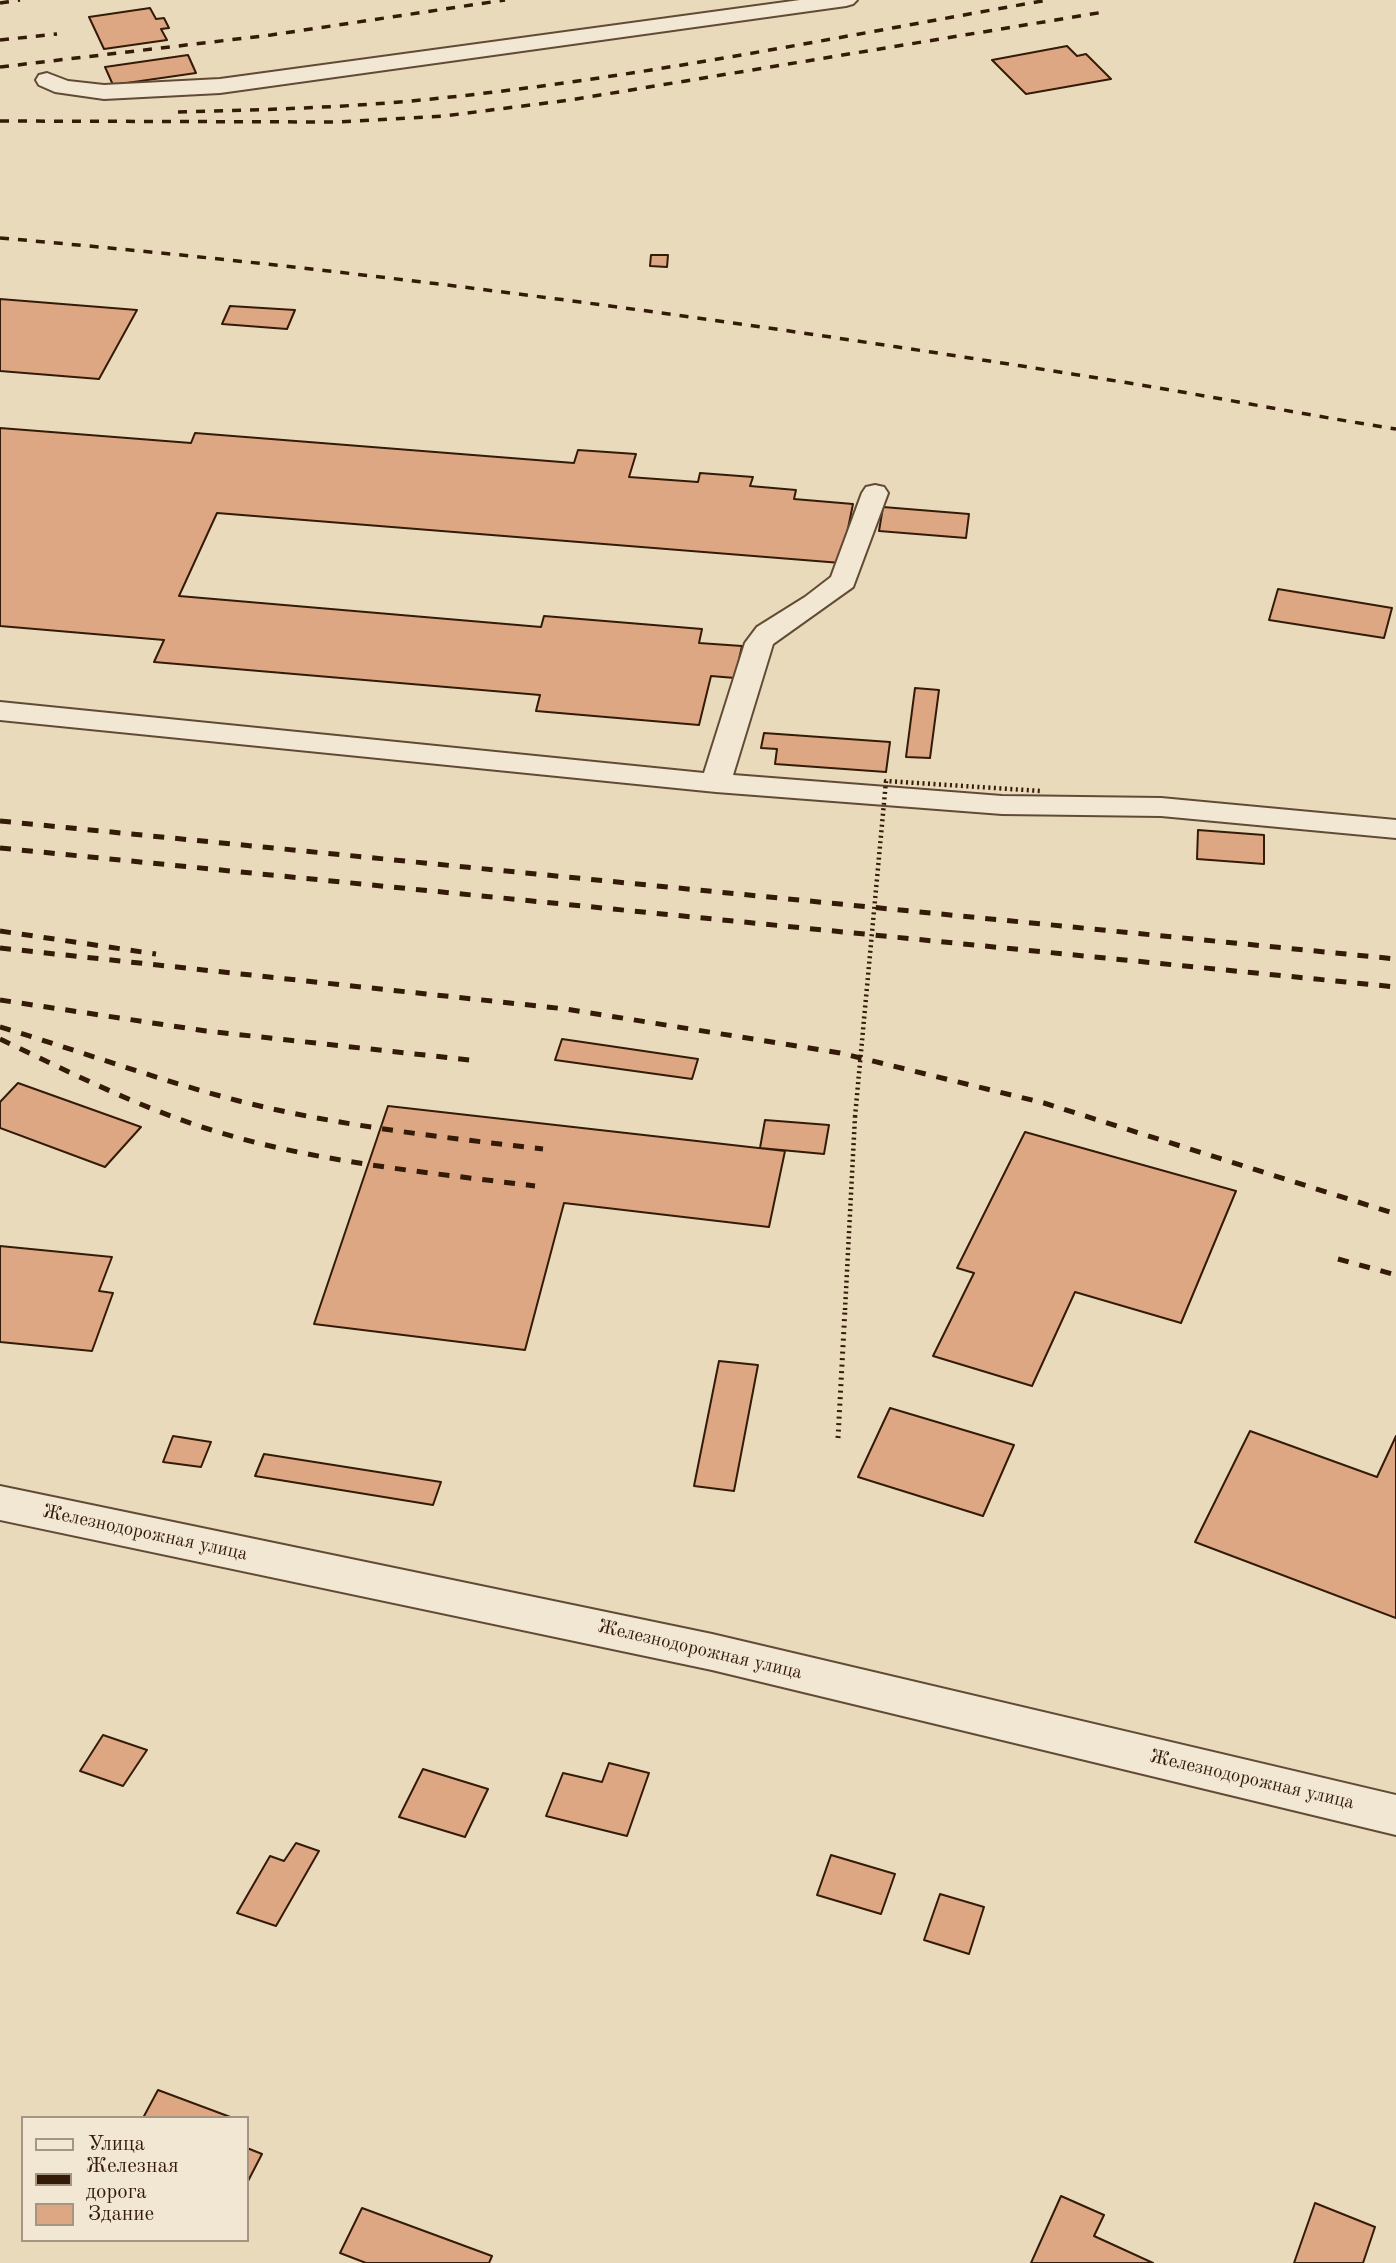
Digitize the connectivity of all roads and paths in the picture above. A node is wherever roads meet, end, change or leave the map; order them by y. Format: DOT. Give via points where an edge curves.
graph roads {
  1 [pos="846,0"];
  2 [pos="47,80"];
  3 [pos="875,493"];
  4 [pos="0,711"];
  5 [pos="716,783"];
  6 [pos="1041,791"];
  7 [pos="1396,829"];
  8 [pos="838,1438"];
  9 [pos="0,1503"];
  10 [pos="1396,1815"];
  1 -- 2 [label="lane" via="220,86 104,92 63,87"];
  3 -- 5 [label="lane" via="843,581 759,643"];
  4 -- 5 [label="lane"];
  5 -- 7 [label="lane" via="1002,805 1161,807"];
  6 -- 8 [label="path, bridge" via="886,781 855,1117"];
  9 -- 10 [label="street, Железнодорожная улица" via="712,1652"];
}
